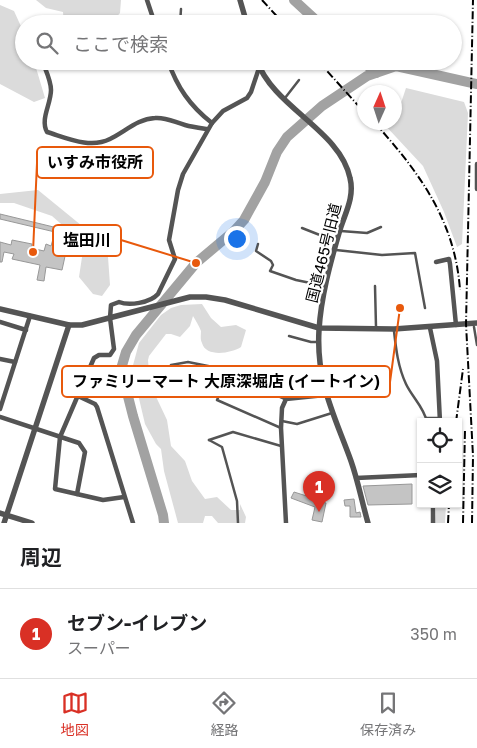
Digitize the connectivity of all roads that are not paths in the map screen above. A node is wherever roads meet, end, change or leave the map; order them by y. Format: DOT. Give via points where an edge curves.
graph roads {
  1 [pos="147,0"];
  2 [pos="240,0"];
  3 [pos="181,8"];
  4 [pos="152,15"];
  5 [pos="181,15"];
  6 [pos="244,15"];
  7 [pos="45,70"];
  8 [pos="171,70"];
  9 [pos="256,70"];
  10 [pos="261,70"];
  11 [pos="298,80"];
  12 [pos="284,99"];
  13 [pos="212,123"];
  14 [pos="207,129"];
  15 [pos="477,164"];
  16 [pos="477,189"];
  17 [pos="302,228"];
  18 [pos="381,228"];
  19 [pos="340,230"];
  20 [pos="337,242"];
  21 [pos="258,244"];
  22 [pos="334,250"];
  23 [pos="436,262"];
  24 [pos="326,286"];
  25 [pos="375,286"];
  26 [pos="424,308"];
  27 [pos="0,309"];
  28 [pos="30,316"];
  29 [pos="110,318"];
  30 [pos="0,322"];
  31 [pos="70,325"];
  32 [pos="456,325"];
  33 [pos="476,325"];
  34 [pos="319,328"];
  35 [pos="430,328"];
  36 [pos="394,329"];
  37 [pos="26,330"];
  38 [pos="376,330"];
  39 [pos="289,336"];
  40 [pos="319,342"];
  41 [pos="477,345"];
  42 [pos="0,360"];
  43 [pos="15,362"];
  44 [pos="170,365"];
  45 [pos="228,375"];
  46 [pos="2,394"];
  47 [pos="325,394"];
  48 [pos="78,396"];
  49 [pos="286,399"];
  50 [pos="0,409"];
  51 [pos="332,413"];
  52 [pos="0,417"];
  53 [pos="426,418"];
  54 [pos="440,418"];
  55 [pos="281,420"];
  56 [pos="35,428"];
  57 [pos="281,428"];
  58 [pos="60,437"];
  59 [pos="281,446"];
  60 [pos="417,475"];
  61 [pos="356,478"];
  62 [pos="77,494"];
  63 [pos="124,498"];
  64 [pos="433,508"];
  65 [pos="3,514"];
  66 [pos="4,523"];
  67 [pos="32,523"];
  68 [pos="133,523"];
  69 [pos="238,523"];
  70 [pos="286,523"];
  71 [pos="368,523"];
  72 [pos="433,523"];
  1 -- 4 [label="street"];
  2 -- 6 [label="street"];
  3 -- 5 [label="lane"];
  7 -- 14 [label="street" via="51,89 45,120 47,132 90,144 110,140 128,128 154,118"];
  8 -- 13 [label="street" via="189,102"];
  9 -- 13 [label="street" via="247,98 223,111"];
  10 -- 12 [label="street, 国道465号旧道"];
  11 -- 12 [label="lane"];
  12 -- 19 [label="street, 国道465号旧道" via="343,158 350,177 350,201"];
  13 -- 14 [label="street"];
  14 -- 29 [label="street" via="178,190 169,240 175,259 158,294 130,304 115,302 111,305"];
  15 -- 16 [label="street"];
  17 -- 20 [label="lane"];
  18 -- 19 [label="lane" via="367,233"];
  19 -- 20 [label="street, 国道465号旧道"];
  20 -- 22 [label="street, 国道465号旧道"];
  21 -- 24 [label="lane" via="256,251 271,260 270,271"];
  22 -- 24 [label="street, 国道465号旧道"];
  22 -- 26 [label="lane" via="382,255 414,253"];
  23 -- 32 [label="street" via="448,259 450,264"];
  24 -- 34 [label="street, 国道465号旧道"];
  25 -- 38 [label="lane"];
  27 -- 28 [label="street"];
  28 -- 31 [label="street"];
  28 -- 37 [label="street"];
  29 -- 31 [label="street" via="82,326"];
  29 -- 34 [label="street" via="206,297"];
  29 -- 48 [label="street" via="114,349 110,354 94,358"];
  30 -- 37 [label="street"];
  31 -- 56 [label="street"];
  32 -- 33 [label="street"];
  32 -- 35 [label="street"];
  33 -- 41 [label="lane"];
  34 -- 38 [label="street"];
  34 -- 40 [label="street, 国道465号旧道"];
  35 -- 36 [label="street"];
  35 -- 54 [label="street"];
  36 -- 38 [label="street"];
  36 -- 53 [label="lane" via="406,385"];
  37 -- 43 [label="street"];
  39 -- 40 [label="lane"];
  40 -- 47 [label="street, 国道465号旧道"];
  42 -- 43 [label="street"];
  43 -- 46 [label="street"];
  44 -- 45 [label="lane" via="188,362 213,367"];
  45 -- 49 [label="lane"];
  45 -- 57 [label="lane" via="218,400"];
  46 -- 50 [label="street"];
  47 -- 49 [label="street"];
  47 -- 51 [label="street, 国道465号旧道"];
  48 -- 58 [label="street"];
  48 -- 63 [label="street" via="97,407"];
  49 -- 55 [label="street"];
  51 -- 55 [label="lane" via="297,424"];
  51 -- 61 [label="street, 国道465号旧道"];
  52 -- 56 [label="street"];
  55 -- 57 [label="street"];
  56 -- 58 [label="street"];
  56 -- 65 [label="street"];
  57 -- 59 [label="street"];
  58 -- 62 [label="street" via="78,443 86,452"];
  58 -- 62 [label="street" via="55,489"];
  59 -- 69 [label="lane" via="233,432 209,440 222,447 237,501"];
  59 -- 70 [label="street"];
  60 -- 61 [label="street"];
  61 -- 71 [label="street, 国道465号旧道"];
  62 -- 63 [label="street" via="103,500"];
  63 -- 68 [label="street"];
  64 -- 72 [label="street"];
  65 -- 66 [label="street"];
  65 -- 67 [label="street"];
}
